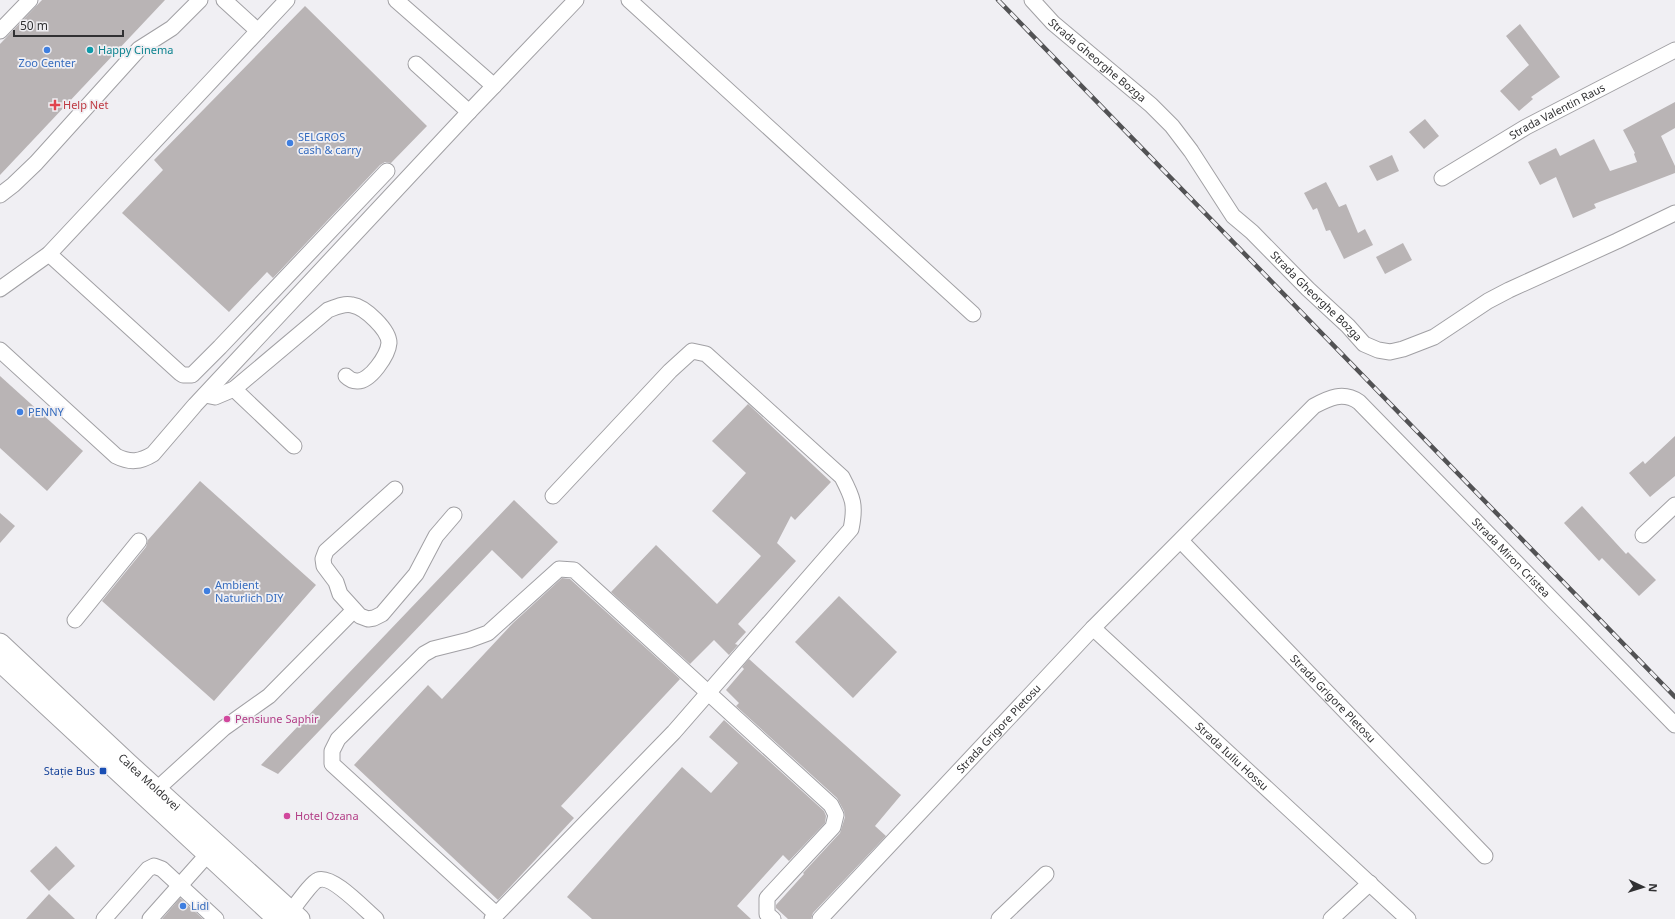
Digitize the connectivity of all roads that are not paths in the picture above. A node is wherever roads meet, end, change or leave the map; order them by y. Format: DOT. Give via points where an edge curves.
graph roads {
  1 [pos="30,0"];
  2 [pos="200,0"];
  3 [pos="224,0"];
  4 [pos="287,0"];
  5 [pos="396,0"];
  6 [pos="576,0"];
  7 [pos="629,0"];
  8 [pos="1032,0"];
  9 [pos="0,31"];
  10 [pos="258,31"];
  11 [pos="1675,50"];
  12 [pos="416,64"];
  13 [pos="494,86"];
  14 [pos="469,112"];
  15 [pos="387,171"];
  16 [pos="1442,178"];
  17 [pos="0,195"];
  18 [pos="1675,213"];
  19 [pos="49,254"];
  20 [pos="22,273"];
  21 [pos="0,276"];
  22 [pos="0,289"];
  23 [pos="973,314"];
  24 [pos="0,350"];
  25 [pos="346,376"];
  26 [pos="234,389"];
  27 [pos="205,395"];
  28 [pos="1344,395"];
  29 [pos="294,446"];
  30 [pos="394,489"];
  31 [pos="553,496"];
  32 [pos="1675,505"];
  33 [pos="454,515"];
  34 [pos="1643,535"];
  35 [pos="139,541"];
  36 [pos="1181,541"];
  37 [pos="354,610"];
  38 [pos="75,620"];
  39 [pos="1094,628"];
  40 [pos="0,643"];
  41 [pos="0,662"];
  42 [pos="709,693"];
  43 [pos="1675,725"];
  44 [pos="157,789"];
  45 [pos="207,855"];
  46 [pos="1485,856"];
  47 [pos="1046,874"];
  48 [pos="1370,883"];
  49 [pos="180,885"];
  50 [pos="289,916"];
  51 [pos="494,917"];
  52 [pos="104,919"];
  53 [pos="150,919"];
  54 [pos="216,919"];
  55 [pos="376,919"];
  56 [pos="773,919"];
  57 [pos="820,919"];
  58 [pos="999,919"];
  59 [pos="1331,919"];
  60 [pos="1408,919"];
  1 -- 9 [label="street"];
  2 -- 17 [label="street" via="172,28 139,49 36,163"];
  3 -- 10 [label="street"];
  4 -- 10 [label="street"];
  5 -- 13 [label="street"];
  6 -- 13 [label="street"];
  7 -- 23 [label="street"];
  8 -- 18 [label="street, Strada Gheorghe Bozga" via="1053,23 1157,110 1191,151 1232,216 1252,232 1364,344 1378,350 1403,350 1434,337 1509,290"];
  10 -- 19 [label="street"];
  11 -- 16 [label="street, Strada Valentin Raus" via="1526,127"];
  12 -- 14 [label="street"];
  13 -- 14 [label="street"];
  14 -- 27 [label="street"];
  15 -- 19 [label="street" via="192,375 180,373"];
  19 -- 20 [label="street"];
  20 -- 21 [label="street"];
  20 -- 22 [label="street"];
  24 -- 27 [label="street" via="116,456 125,460 135,462 153,454"];
  25 -- 26 [label="street" via="358,382 369,376 383,358 389,345 386,333 379,323 355,305 346,304 328,310"];
  26 -- 27 [label="street" via="214,397"];
  26 -- 29 [label="street"];
  28 -- 36 [label="street, Strada Grigore Pletosu" via="1329,398 1314,406"];
  28 -- 43 [label="street, Strada Miron Cristea" via="1359,402"];
  30 -- 37 [label="street" via="326,551 323,559 324,566 336,582 340,594"];
  31 -- 42 [label="street" via="670,371 692,351 706,354 842,478 852,496 854,512 851,528"];
  32 -- 34 [label="street"];
  33 -- 37 [label="street" via="436,536 416,574 382,614 368,619"];
  35 -- 38 [label="street"];
  36 -- 39 [label="street, Strada Grigore Pletosu"];
  36 -- 46 [label="street, Strada Grigore Pletosu"];
  37 -- 44 [label="street" via="269,696 224,728"];
  39 -- 48 [label="street, Strada Iuliu Hossu"];
  39 -- 57 [label="street, Strada Grigore Pletosu"];
  40 -- 44 [label="main road, Calea Moldovei"];
  41 -- 45 [label="main road, Calea Moldovei"];
  42 -- 51 [label="street"];
  42 -- 51 [label="street" via="574,570 559,569 488,633 424,654 338,739 332,751 332,764"];
  42 -- 56 [label="street" via="831,805 836,815 833,827 767,898 767,914"];
  44 -- 50 [label="main road, Calea Moldovei"];
  45 -- 49 [label="street"];
  45 -- 50 [label="main road, Calea Moldovei"];
  47 -- 58 [label="street"];
  48 -- 59 [label="street"];
  48 -- 60 [label="street, Strada Iuliu Hossu"];
  49 -- 52 [label="street" via="162,869 154,866 148,869"];
  49 -- 53 [label="street"];
  49 -- 54 [label="street"];
  50 -- 55 [label="street" via="317,880 323,879 331,881"];
}
